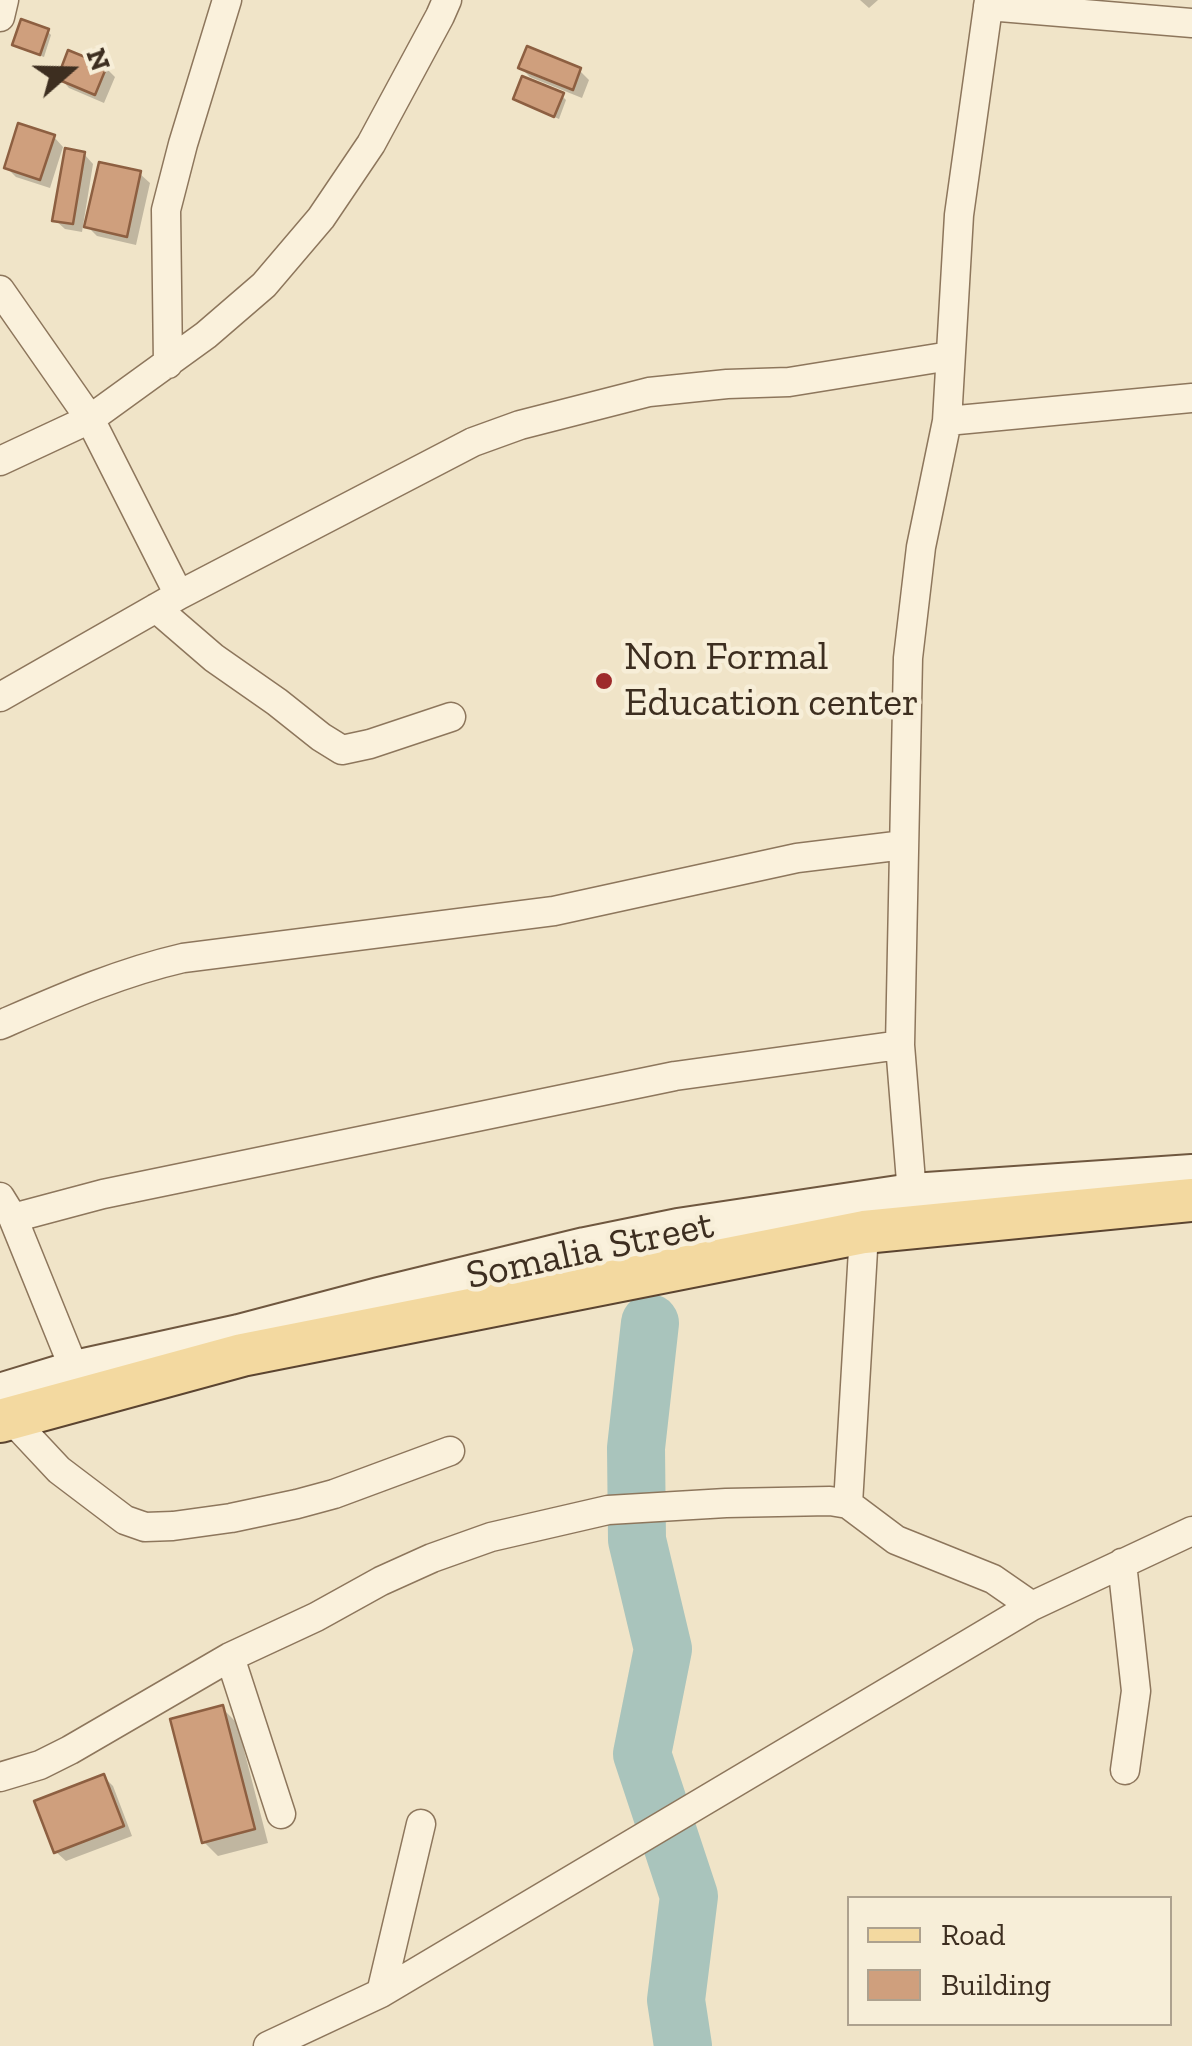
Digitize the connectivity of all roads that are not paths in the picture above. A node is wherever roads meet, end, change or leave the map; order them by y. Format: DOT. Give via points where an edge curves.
graph roads {
  1 [pos="4,0"];
  2 [pos="227,0"];
  3 [pos="447,0"];
  4 [pos="988,3"];
  5 [pos="0,17"];
  6 [pos="1192,23"];
  7 [pos="0,290"];
  8 [pos="950,356"];
  9 [pos="168,364"];
  10 [pos="1192,398"];
  11 [pos="90,418"];
  12 [pos="946,420"];
  13 [pos="0,461"];
  14 [pos="168,601"];
  15 [pos="0,697"];
  16 [pos="451,717"];
  17 [pos="904,846"];
  18 [pos="0,1025"];
  19 [pos="900,1045"];
  20 [pos="1192,1175"];
  21 [pos="912,1194"];
  22 [pos="1192,1200"];
  23 [pos="7,1207"];
  24 [pos="865,1216"];
  25 [pos="74,1370"];
  26 [pos="2,1410"];
  27 [pos="450,1452"];
  28 [pos="848,1504"];
  29 [pos="1192,1531"];
  30 [pos="1122,1562"];
  31 [pos="1032,1606"];
  32 [pos="230,1656"];
  33 [pos="1125,1770"];
  34 [pos="0,1777"];
  35 [pos="281,1814"];
  36 [pos="421,1824"];
  37 [pos="381,1993"];
  38 [pos="268,2046"];
  1 -- 5 [label="street"];
  2 -- 9 [label="street" via="166,210"];
  3 -- 9 [label="street" via="371,144 321,218 264,285"];
  4 -- 6 [label="street"];
  4 -- 8 [label="street" via="959,215"];
  7 -- 11 [label="street"];
  8 -- 12 [label="street"];
  8 -- 14 [label="street" via="788,382 650,392 520,425 472,442"];
  9 -- 11 [label="street"];
  10 -- 12 [label="street"];
  11 -- 13 [label="street"];
  11 -- 14 [label="street"];
  12 -- 17 [label="street" via="908,658"];
  14 -- 15 [label="street"];
  14 -- 16 [label="street" via="214,658 342,750"];
  17 -- 18 [label="street" via="797,858 554,910 183,958 100,981"];
  17 -- 19 [label="street"];
  19 -- 21 [label="street"];
  19 -- 23 [label="street" via="675,1076 103,1194"];
  20 -- 21 [label="main road, Somalia Street"];
  21 -- 24 [label="main road, Somalia Street"];
  22 -- 24 [label="main road"];
  23 -- 25 [label="street"];
  24 -- 25 [label="main road, Somalia Street" via="678,1229"];
  24 -- 26 [label="main road"];
  24 -- 28 [label="street"];
  25 -- 26 [label="main road, Somalia Street"];
  26 -- 27 [label="street" via="58,1470 125,1520 145,1527 296,1504"];
  28 -- 31 [label="street" via="896,1540 993,1579"];
  28 -- 32 [label="street" via="642,1506 491,1538 381,1581"];
  29 -- 30 [label="street"];
  30 -- 31 [label="street"];
  30 -- 33 [label="street" via="1136,1691"];
  31 -- 37 [label="street"];
  32 -- 34 [label="street" via="70,1750"];
  32 -- 35 [label="street"];
  36 -- 37 [label="street"];
  37 -- 38 [label="street"];
}
